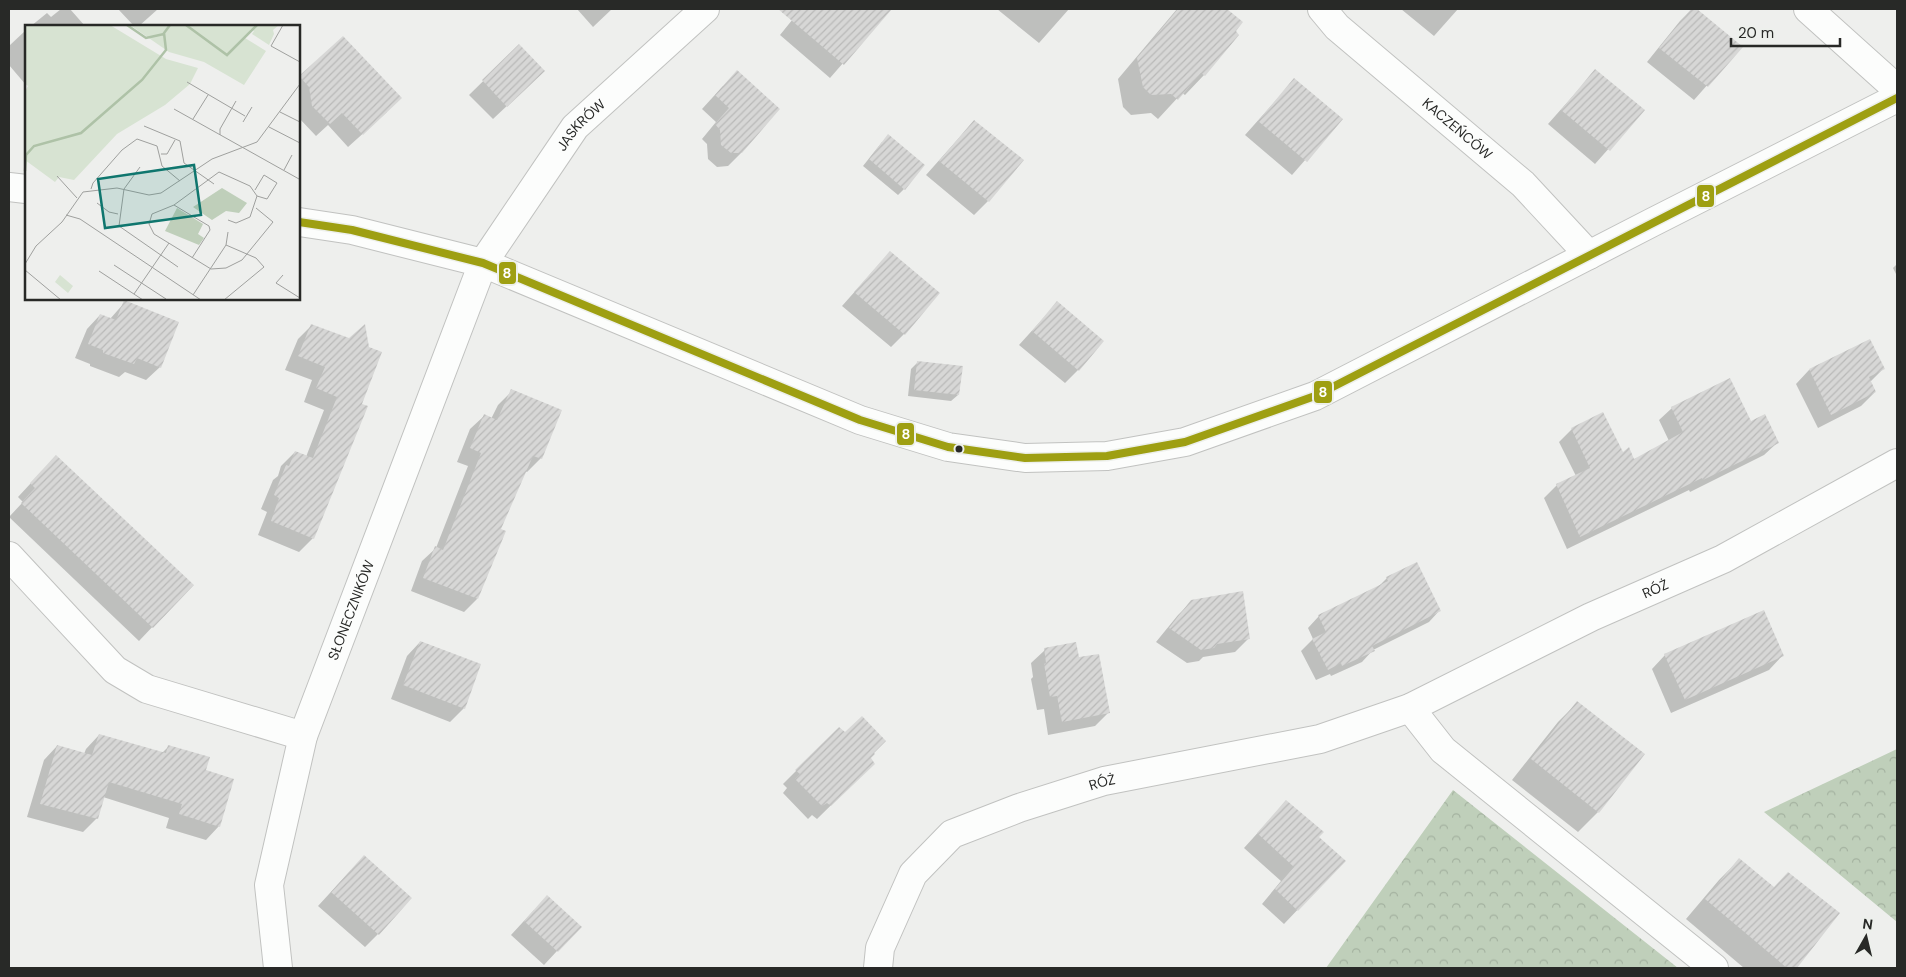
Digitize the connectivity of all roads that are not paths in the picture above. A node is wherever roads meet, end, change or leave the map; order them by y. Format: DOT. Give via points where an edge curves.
graph roads {
  1 [pos="705,9"];
  2 [pos="1322,9"];
  3 [pos="1808,9"];
  4 [pos="1897,88"];
  5 [pos="1897,98"];
  6 [pos="9,187"];
  7 [pos="25,189"];
  8 [pos="300,222"];
  9 [pos="1588,255"];
  10 [pos="483,263"];
  11 [pos="1897,463"];
  12 [pos="9,556"];
  13 [pos="1410,708"];
  14 [pos="303,736"];
  15 [pos="278,968"];
  16 [pos="878,968"];
  17 [pos="1714,968"];
  1 -- 10 [label="street, JASKRÓW" via="574,127"];
  2 -- 9 [label="street, KACZEŃCÓW" via="1337,27 1522,184"];
  3 -- 4 [label="street"];
  5 -- 9 [label="street"];
  6 -- 7 [label="street"];
  8 -- 10 [label="street" via="352,230"];
  9 -- 10 [label="street" via="1315,396 1185,442 1107,456 1025,458 948,447 860,420"];
  10 -- 14 [label="street, SŁONECZNIKÓW"];
  11 -- 13 [label="street, RÓŻ" via="1723,559 1592,617"];
  12 -- 14 [label="street" via="115,670 147,689"];
  13 -- 16 [label="street, RÓŻ" via="1320,740 1104,781 1018,808 952,834 912,874 880,948"];
  13 -- 17 [label="street" via="1443,750"];
  14 -- 15 [label="street, SŁONECZNIKÓW" via="269,885"];
}
